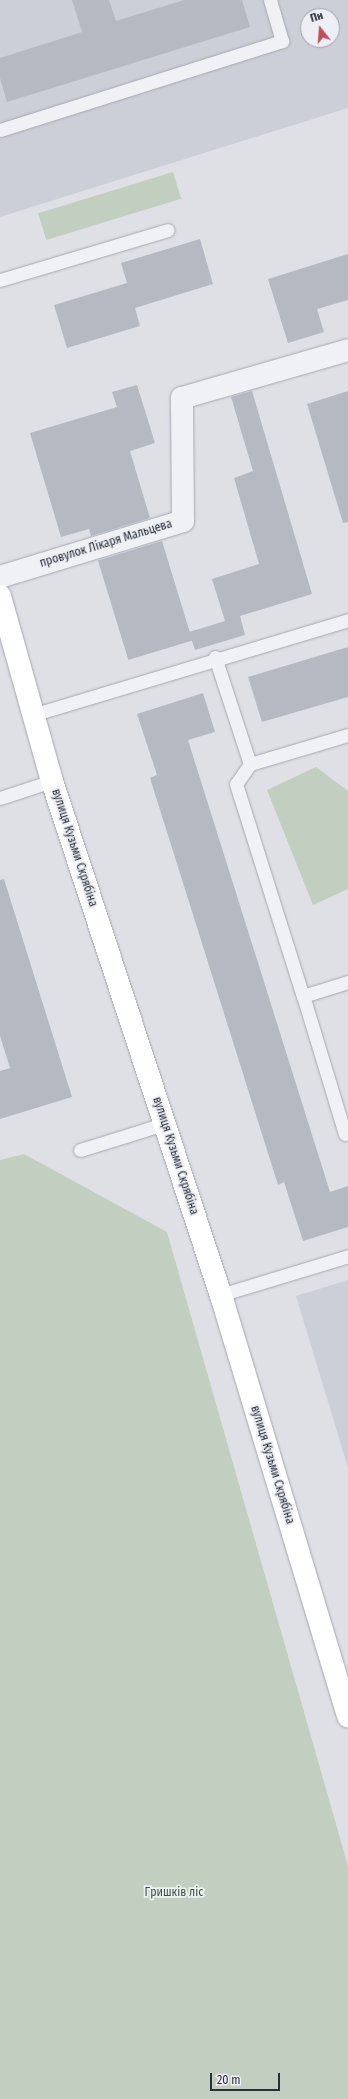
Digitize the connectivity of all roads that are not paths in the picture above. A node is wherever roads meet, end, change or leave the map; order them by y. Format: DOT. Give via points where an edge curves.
graph roads {
  1 [pos="270,0"];
  2 [pos="0,130"];
  3 [pos="168,230"];
  4 [pos="0,280"];
  5 [pos="348,350"];
  6 [pos="0,577"];
  7 [pos="0,596"];
  8 [pos="348,620"];
  9 [pos="215,657"];
  10 [pos="32,715"];
  11 [pos="348,735"];
  12 [pos="250,764"];
  13 [pos="52,781"];
  14 [pos="0,798"];
  15 [pos="348,982"];
  16 [pos="304,996"];
  17 [pos="164,1124"];
  18 [pos="347,1137"];
  19 [pos="80,1150"];
  20 [pos="348,1256"];
  21 [pos="220,1295"];
  22 [pos="348,1717"];
  1 -- 2 [label="lane" via="282,41"];
  3 -- 4 [label="lane"];
  5 -- 6 [label="street, провулок Лікаря Мальцева" via="182,398 183,521"];
  7 -- 10 [label="street, вулиця Кузьми Скрябіна"];
  8 -- 9 [label="lane"];
  9 -- 10 [label="lane"];
  9 -- 12 [label="lane"];
  10 -- 13 [label="street, вулиця Кузьми Скрябіна"];
  11 -- 12 [label="lane"];
  12 -- 16 [label="lane" via="236,784"];
  13 -- 14 [label="lane"];
  13 -- 17 [label="street, вулиця Кузьми Скрябіна"];
  15 -- 16 [label="lane"];
  16 -- 18 [label="lane"];
  17 -- 19 [label="lane"];
  17 -- 21 [label="street, вулиця Кузьми Скрябіна"];
  20 -- 21 [label="lane"];
  21 -- 22 [label="street, вулиця Кузьми Скрябіна"];
}
